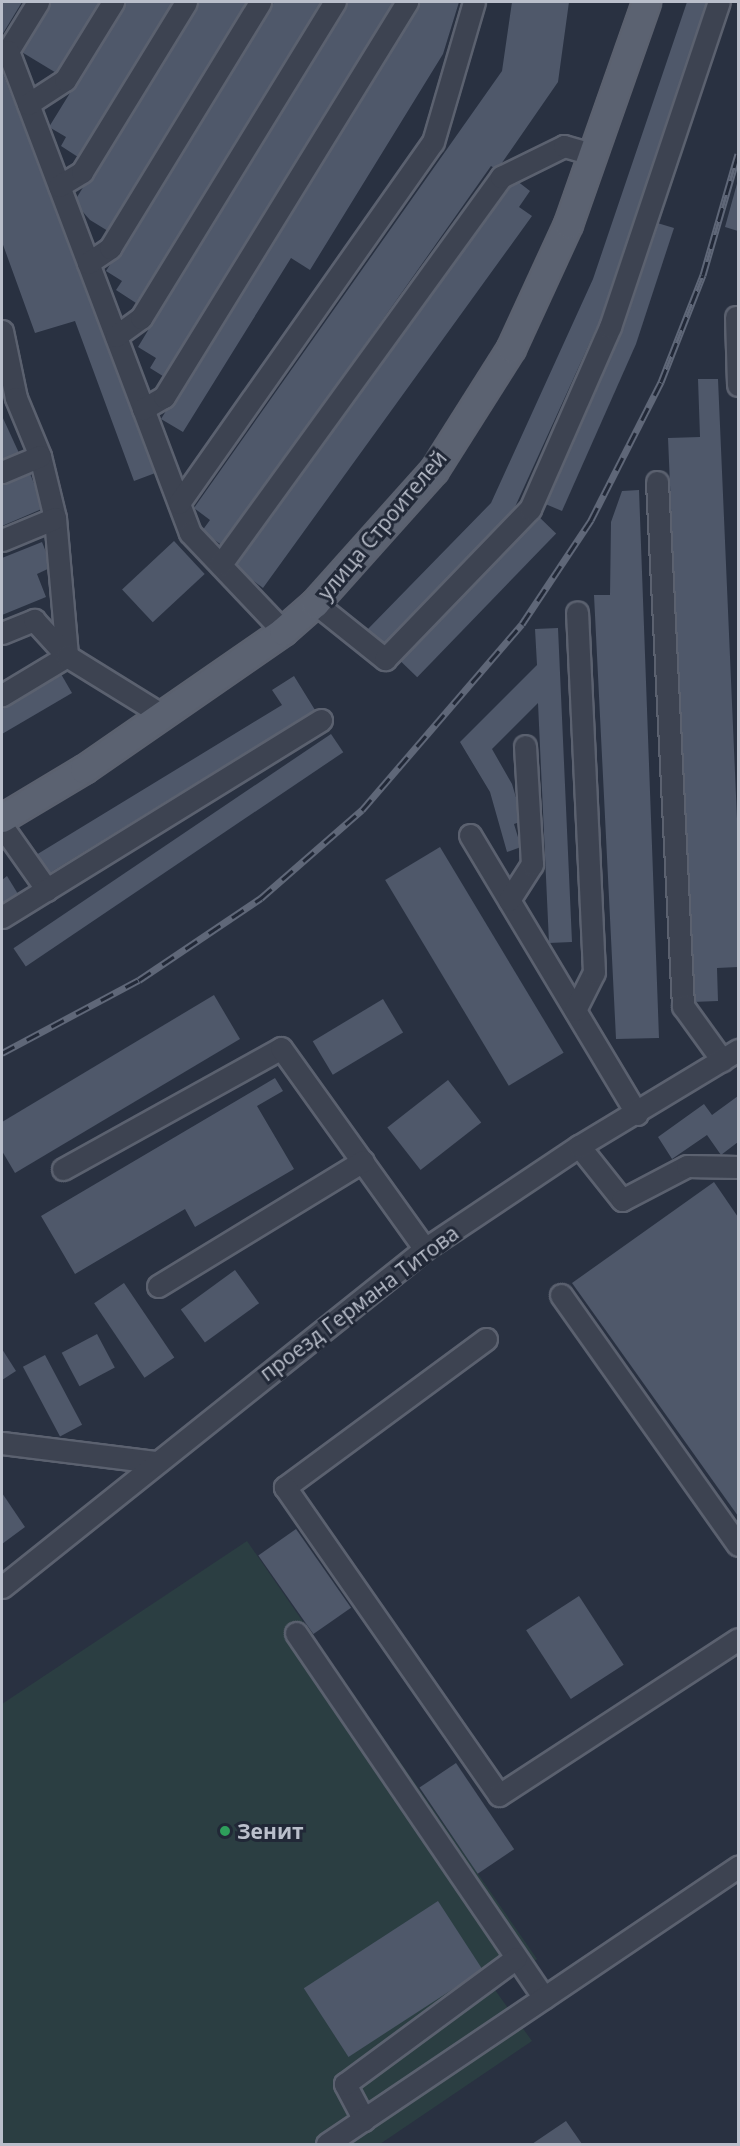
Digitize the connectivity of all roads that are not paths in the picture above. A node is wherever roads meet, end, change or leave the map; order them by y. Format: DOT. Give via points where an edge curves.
graph roads {
  1 [pos="38,2"];
  2 [pos="113,2"];
  3 [pos="186,2"];
  4 [pos="261,2"];
  5 [pos="335,2"];
  6 [pos="407,2"];
  7 [pos="474,2"];
  8 [pos="646,2"];
  9 [pos="719,2"];
  10 [pos="28,104"];
  11 [pos="592,154"];
  12 [pos="59,186"];
  13 [pos="88,263"];
  14 [pos="736,316"];
  15 [pos="2,332"];
  16 [pos="116,336"];
  17 [pos="738,385"];
  18 [pos="9,401"];
  19 [pos="143,409"];
  20 [pos="40,456"];
  21 [pos="2,472"];
  22 [pos="657,482"];
  23 [pos="179,503"];
  24 [pos="55,518"];
  25 [pos="2,540"];
  26 [pos="221,564"];
  27 [pos="315,603"];
  28 [pos="577,612"];
  29 [pos="283,631"];
  30 [pos="2,633"];
  31 [pos="67,656"];
  32 [pos="2,695"];
  33 [pos="161,714"];
  34 [pos="321,720"];
  35 [pos="525,746"];
  36 [pos="2,818"];
  37 [pos="2,826"];
  38 [pos="470,835"];
  39 [pos="47,890"];
  40 [pos="509,900"];
  41 [pos="2,917"];
  42 [pos="575,1010"];
  43 [pos="730,1055"];
  44 [pos="637,1114"];
  45 [pos="579,1146"];
  46 [pos="363,1161"];
  47 [pos="738,1167"];
  48 [pos="63,1169"];
  49 [pos="425,1249"];
  50 [pos="158,1286"];
  51 [pos="561,1295"];
  52 [pos="486,1339"];
  53 [pos="2,1443"];
  54 [pos="155,1462"];
  55 [pos="738,1545"];
  56 [pos="2,1587"];
  57 [pos="296,1634"];
  58 [pos="738,1639"];
  59 [pos="738,1867"];
  60 [pos="516,1958"];
  61 [pos="544,1998"];
  62 [pos="364,2120"];
  63 [pos="327,2145"];
  1 -- 10 [label="street" via="8,51"];
  2 -- 10 [label="street" via="65,80"];
  3 -- 12 [label="street" via="82,172"];
  4 -- 13 [label="street" via="110,248"];
  5 -- 16 [label="street" via="141,318"];
  6 -- 19 [label="street" via="164,397"];
  7 -- 23 [label="street" via="433,142"];
  8 -- 11 [label="main road, улица Строителей"];
  9 -- 27 [label="street" via="610,327 530,509 385,659"];
  10 -- 12 [label="street"];
  11 -- 26 [label="street" via="564,146 501,177"];
  11 -- 27 [label="main road, улица Строителей" via="568,224 511,348 434,470"];
  12 -- 13 [label="street"];
  13 -- 16 [label="street"];
  14 -- 17 [label="street"];
  15 -- 18 [label="street"];
  16 -- 19 [label="street"];
  18 -- 20 [label="street"];
  19 -- 23 [label="street"];
  20 -- 21 [label="street"];
  20 -- 24 [label="street"];
  22 -- 43 [label="street" via="683,1006"];
  23 -- 26 [label="street" via="190,533"];
  24 -- 25 [label="street"];
  24 -- 31 [label="street"];
  26 -- 29 [label="street"];
  27 -- 29 [label="main road, улица Строителей"];
  28 -- 42 [label="street" via="594,972"];
  29 -- 33 [label="main road, улица Строителей"];
  30 -- 31 [label="street" via="34,620"];
  31 -- 32 [label="street"];
  31 -- 33 [label="street"];
  33 -- 36 [label="main road, улица Строителей" via="84,769"];
  34 -- 39 [label="street"];
  35 -- 40 [label="street" via="532,864"];
  37 -- 39 [label="street"];
  38 -- 40 [label="street"];
  39 -- 41 [label="street"];
  40 -- 42 [label="street"];
  42 -- 44 [label="street"];
  43 -- 44 [label="street, проезд Германа Титова"];
  44 -- 45 [label="street, проезд Германа Титова"];
  45 -- 47 [label="street" via="622,1200 687,1166"];
  45 -- 49 [label="street, проезд Германа Титова"];
  46 -- 48 [label="street" via="281,1048"];
  46 -- 49 [label="street"];
  46 -- 50 [label="street"];
  49 -- 54 [label="street, проезд Германа Титова"];
  51 -- 55 [label="street"];
  52 -- 58 [label="street" via="285,1487 499,1795"];
  53 -- 54 [label="street"];
  54 -- 56 [label="street, проезд Германа Титова"];
  57 -- 60 [label="street"];
  59 -- 61 [label="street"];
  60 -- 61 [label="street"];
  60 -- 62 [label="street" via="345,2084"];
  61 -- 62 [label="street"];
  62 -- 63 [label="street"];
}
